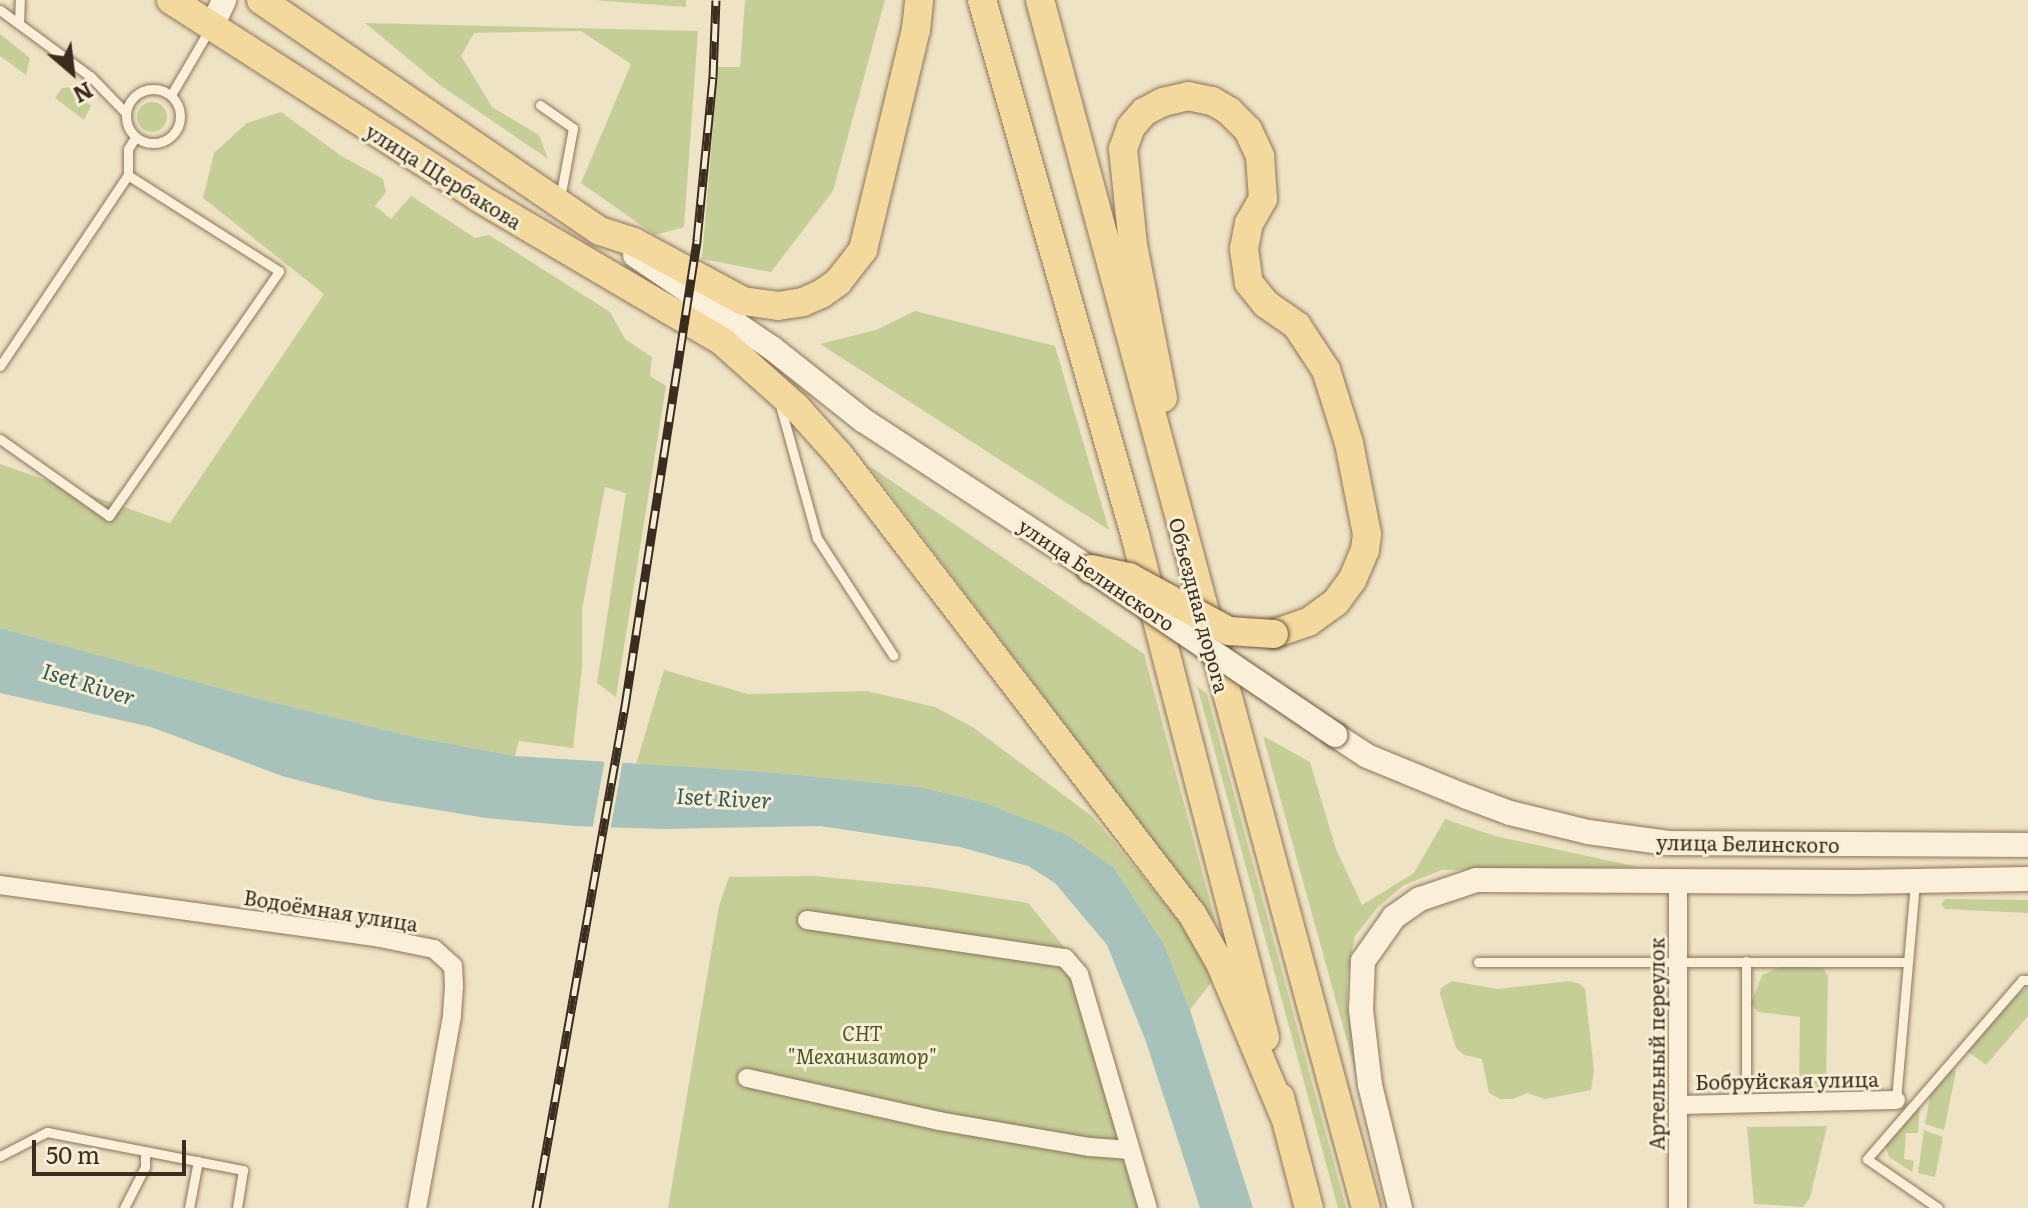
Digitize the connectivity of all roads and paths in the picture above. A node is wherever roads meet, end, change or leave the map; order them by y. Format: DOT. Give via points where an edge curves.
graph roads {
  1 [pos="20,0"];
  2 [pos="171,0"];
  3 [pos="261,0"];
  4 [pos="919,0"];
  5 [pos="982,0"];
  6 [pos="1040,0"];
  7 [pos="0,10"];
  8 [pos="218,12"];
  9 [pos="19,24"];
  10 [pos="171,95"];
  11 [pos="540,105"];
  12 [pos="125,112"];
  13 [pos="135,138"];
  14 [pos="128,175"];
  15 [pos="559,205"];
  16 [pos="600,231"];
  17 [pos="723,342"];
  18 [pos="0,366"];
  19 [pos="773,387"];
  20 [pos="867,423"];
  21 [pos="0,439"];
  22 [pos="1179,526"];
  23 [pos="1091,569"];
  24 [pos="893,655"];
  25 [pos="2028,845"];
  26 [pos="2028,879"];
  27 [pos="1678,881"];
  28 [pos="1915,882"];
  29 [pos="0,885"];
  30 [pos="807,920"];
  31 [pos="1678,961"];
  32 [pos="1746,961"];
  33 [pos="1478,962"];
  34 [pos="1908,962"];
  35 [pos="2028,980"];
  36 [pos="747,1078"];
  37 [pos="1746,1087"];
  38 [pos="1896,1100"];
  39 [pos="1678,1105"];
  40 [pos="1284,1115"];
  41 [pos="1130,1150"];
  42 [pos="145,1151"];
  43 [pos="0,1156"];
  44 [pos="198,1161"];
  45 [pos="1300,1173"];
  46 [pos="124,1208"];
  47 [pos="189,1208"];
  48 [pos="237,1208"];
  49 [pos="417,1208"];
  50 [pos="1148,1208"];
  51 [pos="1302,1208"];
  52 [pos="1309,1208"];
  53 [pos="1366,1208"];
  54 [pos="1400,1208"];
  55 [pos="1678,1208"];
  56 [pos="1938,1208"];
  1 -- 9 [label="lane"];
  2 -- 8 [label="main road, улица Щербакова"];
  3 -- 15 [label="main road, улица Щербакова"];
  4 -- 16 [label="main road, улица Щербакова" via="872,222 863,250 829,288 803,302 778,306 743,301 634,242"];
  5 -- 40 [label="main road" via="1135,535"];
  6 -- 22 [label="main road, Объездная дорога"];
  7 -- 9 [label="lane"];
  8 -- 10 [label="lane"];
  8 -- 17 [label="main road, улица Щербакова" via="337,109"];
  9 -- 12 [label="lane" via="90,76"];
  10 -- 12 [label="lane" via="158,88 143,90 131,98"];
  10 -- 13 [label="lane" via="181,121 175,134 149,144"];
  11 -- 15 [label="lane" via="573,128"];
  12 -- 13 [label="lane" via="126,126"];
  13 -- 14 [label="lane" via="128,149"];
  14 -- 18 [label="lane"];
  14 -- 21 [label="lane" via="279,271 109,516"];
  15 -- 16 [label="main road, улица Щербакова"];
  16 -- 20 [label="main road, улица Белинского" via="772,348"];
  17 -- 19 [label="main road, улица Щербакова"];
  17 -- 20 [label="main road, улица Белинского"];
  19 -- 24 [label="lane" via="817,538"];
  19 -- 40 [label="main road, улица Щербакова" via="840,456 1192,914 1220,963"];
  20 -- 23 [label="main road, улица Белинского"];
  22 -- 23 [label="main road, bridge" via="1172,443 1133,245 1123,149 1144,112 1188,96 1229,111 1248,130 1260,156 1263,199 1249,223 1244,249 1249,283 1266,304 1297,326 1326,370 1349,443 1367,534 1365,550 1336,602 1308,622 1274,634 1229,631 1129,577"];
  22 -- 53 [label="main road, Объездная дорога"];
  23 -- 25 [label="main road, улица Белинского, bridge" via="1367,756 1510,813 1588,832 1668,843"];
  26 -- 28 [label="main road"];
  27 -- 28 [label="main road"];
  27 -- 31 [label="street, Артельный переулок"];
  27 -- 54 [label="main road" via="1476,880 1420,899 1394,917 1363,961 1361,1010 1370,1085"];
  28 -- 34 [label="lane"];
  29 -- 49 [label="street, Водоёмная улица" via="434,949 453,966 452,1016"];
  30 -- 41 [label="street" via="1065,958 1079,974"];
  31 -- 32 [label="lane"];
  31 -- 33 [label="lane"];
  31 -- 39 [label="street, Артельный переулок"];
  32 -- 34 [label="lane"];
  32 -- 37 [label="lane"];
  34 -- 38 [label="lane"];
  35 -- 56 [label="lane" via="2022,980 1867,1159"];
  36 -- 41 [label="street" via="939,1121"];
  38 -- 39 [label="street, Бобруйская улица"];
  39 -- 55 [label="street, Артельный переулок"];
  40 -- 45 [label="main road"];
  41 -- 50 [label="street"];
  42 -- 43 [label="lane" via="47,1132"];
  42 -- 44 [label="lane"];
  42 -- 46 [label="lane" via="145,1167"];
  44 -- 47 [label="lane"];
  44 -- 48 [label="lane" via="243,1170"];
  45 -- 51 [label="main road"];
  45 -- 52 [label="main road"];
}
